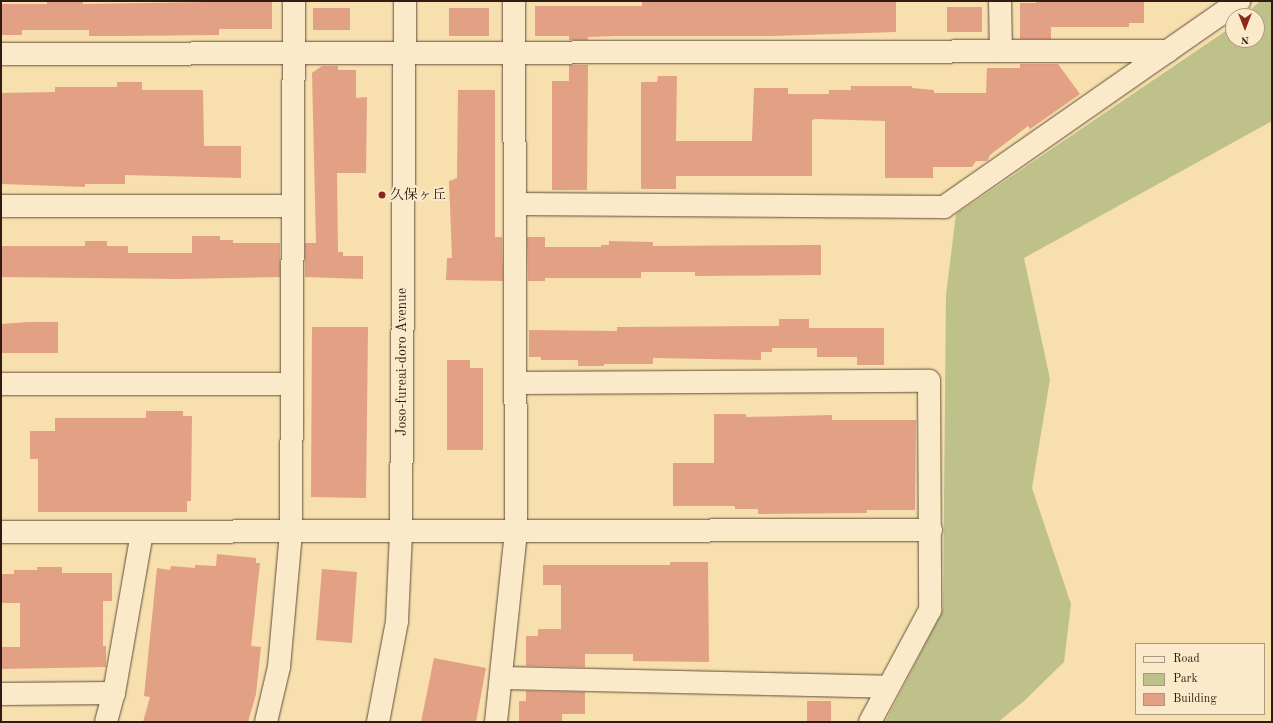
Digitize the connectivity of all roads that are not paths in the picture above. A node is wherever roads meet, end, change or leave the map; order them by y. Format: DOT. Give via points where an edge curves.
graph roads {
  1 [pos="294,1"];
  2 [pos="405,1"];
  3 [pos="514,1"];
  4 [pos="1000,1"];
  5 [pos="1239,1"];
  6 [pos="1001,51"];
  7 [pos="1168,51"];
  8 [pos="294,53"];
  9 [pos="514,53"];
  10 [pos="1,54"];
  11 [pos="406,54"];
  12 [pos="515,204"];
  13 [pos="1,206"];
  14 [pos="293,206"];
  15 [pos="516,382"];
  16 [pos="1,384"];
  17 [pos="292,384"];
  18 [pos="931,530"];
  19 [pos="516,531"];
  20 [pos="1,532"];
  21 [pos="142,532"];
  22 [pos="291,532"];
  23 [pos="401,532"];
  24 [pos="503,678"];
  25 [pos="888,687"];
  26 [pos="114,693"];
  27 [pos="1,694"];
  28 [pos="106,722"];
  29 [pos="266,722"];
  30 [pos="378,722"];
  31 [pos="496,722"];
  32 [pos="870,722"];
  1 -- 8 [label="street"];
  2 -- 11 [label="street, Joso-fureai-doro Avenue"];
  3 -- 9 [label="street"];
  4 -- 6 [label="street"];
  5 -- 7 [label="street"];
  6 -- 7 [label="street"];
  6 -- 9 [label="street"];
  7 -- 12 [label="street" via="944,207"];
  8 -- 10 [label="street"];
  8 -- 11 [label="street"];
  8 -- 14 [label="street"];
  9 -- 11 [label="street"];
  9 -- 12 [label="street"];
  11 -- 23 [label="street, Joso-fureai-doro Avenue"];
  12 -- 15 [label="street"];
  13 -- 14 [label="street"];
  14 -- 17 [label="street"];
  15 -- 18 [label="street" via="929,381"];
  15 -- 19 [label="street"];
  16 -- 17 [label="street"];
  17 -- 22 [label="street"];
  18 -- 19 [label="street"];
  18 -- 25 [label="street" via="930,610"];
  19 -- 23 [label="street"];
  19 -- 24 [label="street"];
  20 -- 21 [label="street"];
  21 -- 22 [label="street"];
  21 -- 26 [label="street"];
  22 -- 23 [label="street"];
  22 -- 29 [label="street" via="279,667"];
  23 -- 30 [label="street, Joso-fureai-doro Avenue" via="396,621"];
  24 -- 25 [label="street"];
  24 -- 31 [label="street"];
  25 -- 32 [label="street"];
  26 -- 27 [label="street"];
  26 -- 28 [label="street"];
}
